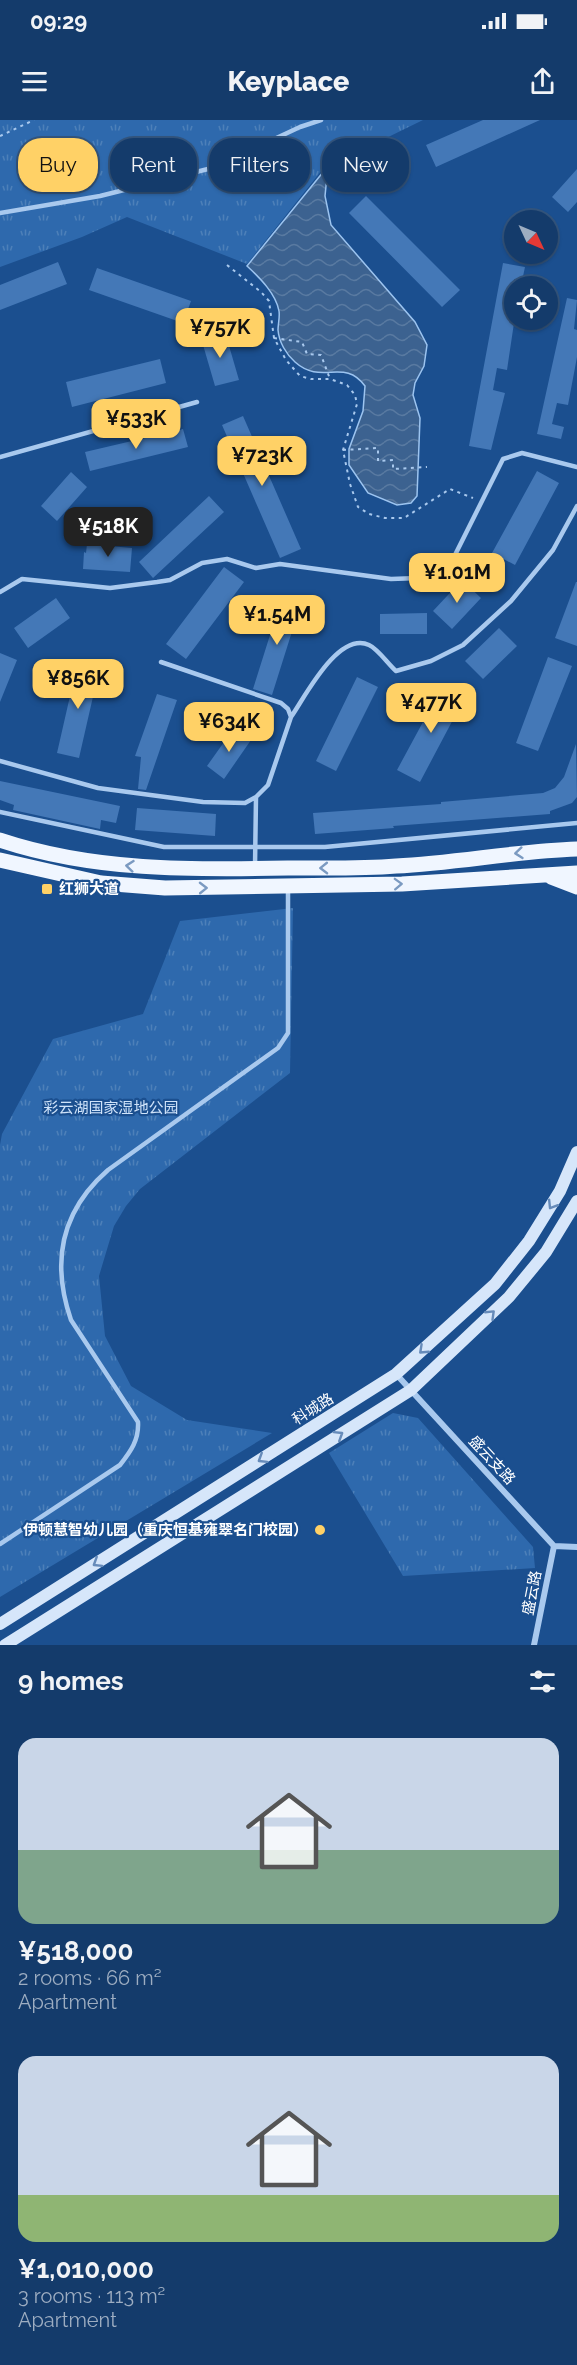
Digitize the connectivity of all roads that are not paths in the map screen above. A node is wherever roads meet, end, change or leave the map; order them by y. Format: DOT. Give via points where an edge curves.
graph roads {
  1 [pos="321,120"];
  2 [pos="0,213"];
  3 [pos="197,402"];
  4 [pos="0,457"];
  5 [pos="577,467"];
  6 [pos="577,506"];
  7 [pos="0,592"];
  8 [pos="161,662"];
  9 [pos="291,717"];
  10 [pos="0,761"];
  11 [pos="256,797"];
  12 [pos="0,812"];
  13 [pos="577,823"];
  14 [pos="0,840"];
  15 [pos="255,847"];
  16 [pos="577,849"];
  17 [pos="0,860"];
  18 [pos="255,869"];
  19 [pos="577,873"];
  20 [pos="543,874"];
  21 [pos="288,886"];
  22 [pos="577,887"];
  23 [pos="577,1152"];
  24 [pos="577,1202"];
  25 [pos="396,1374"];
  26 [pos="411,1390"];
  27 [pos="0,1544"];
  28 [pos="554,1546"];
  29 [pos="577,1547"];
  30 [pos="0,1624"];
  31 [pos="5,1645"];
  32 [pos="534,1645"];
  1 -- 2 [label="lane" via="212,168 100,196"];
  3 -- 4 [label="lane"];
  5 -- 7 [label="lane" via="522,453 503,459 454,557 437,572 420,578 391,579 280,564 256,567 227,560 202,563 170,580 157,582 110,588 22,579"];
  6 -- 9 [label="lane" via="553,550 511,601 463,645 431,661 396,671 369,645 352,643 339,650"];
  8 -- 9 [label="lane" via="281,703"];
  9 -- 11 [label="lane" via="268,785"];
  10 -- 11 [label="lane" via="110,789 203,802 245,803"];
  11 -- 15 [label="lane"];
  12 -- 15 [label="lane" via="164,847"];
  13 -- 15 [label="lane" via="325,847"];
  18 -- 14 [label="main road, one-way" via="116,864 72,858"];
  15 -- 18 [label="lane"];
  16 -- 18 [label="main road, one-way" via="397,866"];
  17 -- 21 [label="main road, one-way" via="133,887"];
  19 -- 20 [label="main road"];
  21 -- 20 [label="main road, one-way" via="402,884"];
  20 -- 22 [label="main road"];
  21 -- 27 [label="lane" via="286,1039 101,1176 81,1199 64,1238 61,1260 65,1301 72,1320 138,1422 132,1449 120,1465"];
  23 -- 25 [label="main road, 科城路, one-way" via="560,1191 502,1275"];
  26 -- 24 [label="main road, one-way" via="509,1297 546,1252"];
  25 -- 26 [label="street, 盛云支路"];
  25 -- 30 [label="main road, 科城路, one-way"];
  26 -- 28 [label="street, 盛云支路"];
  31 -- 26 [label="main road, one-way"];
  28 -- 29 [label="street"];
  28 -- 32 [label="street, 盛云路"];
}
